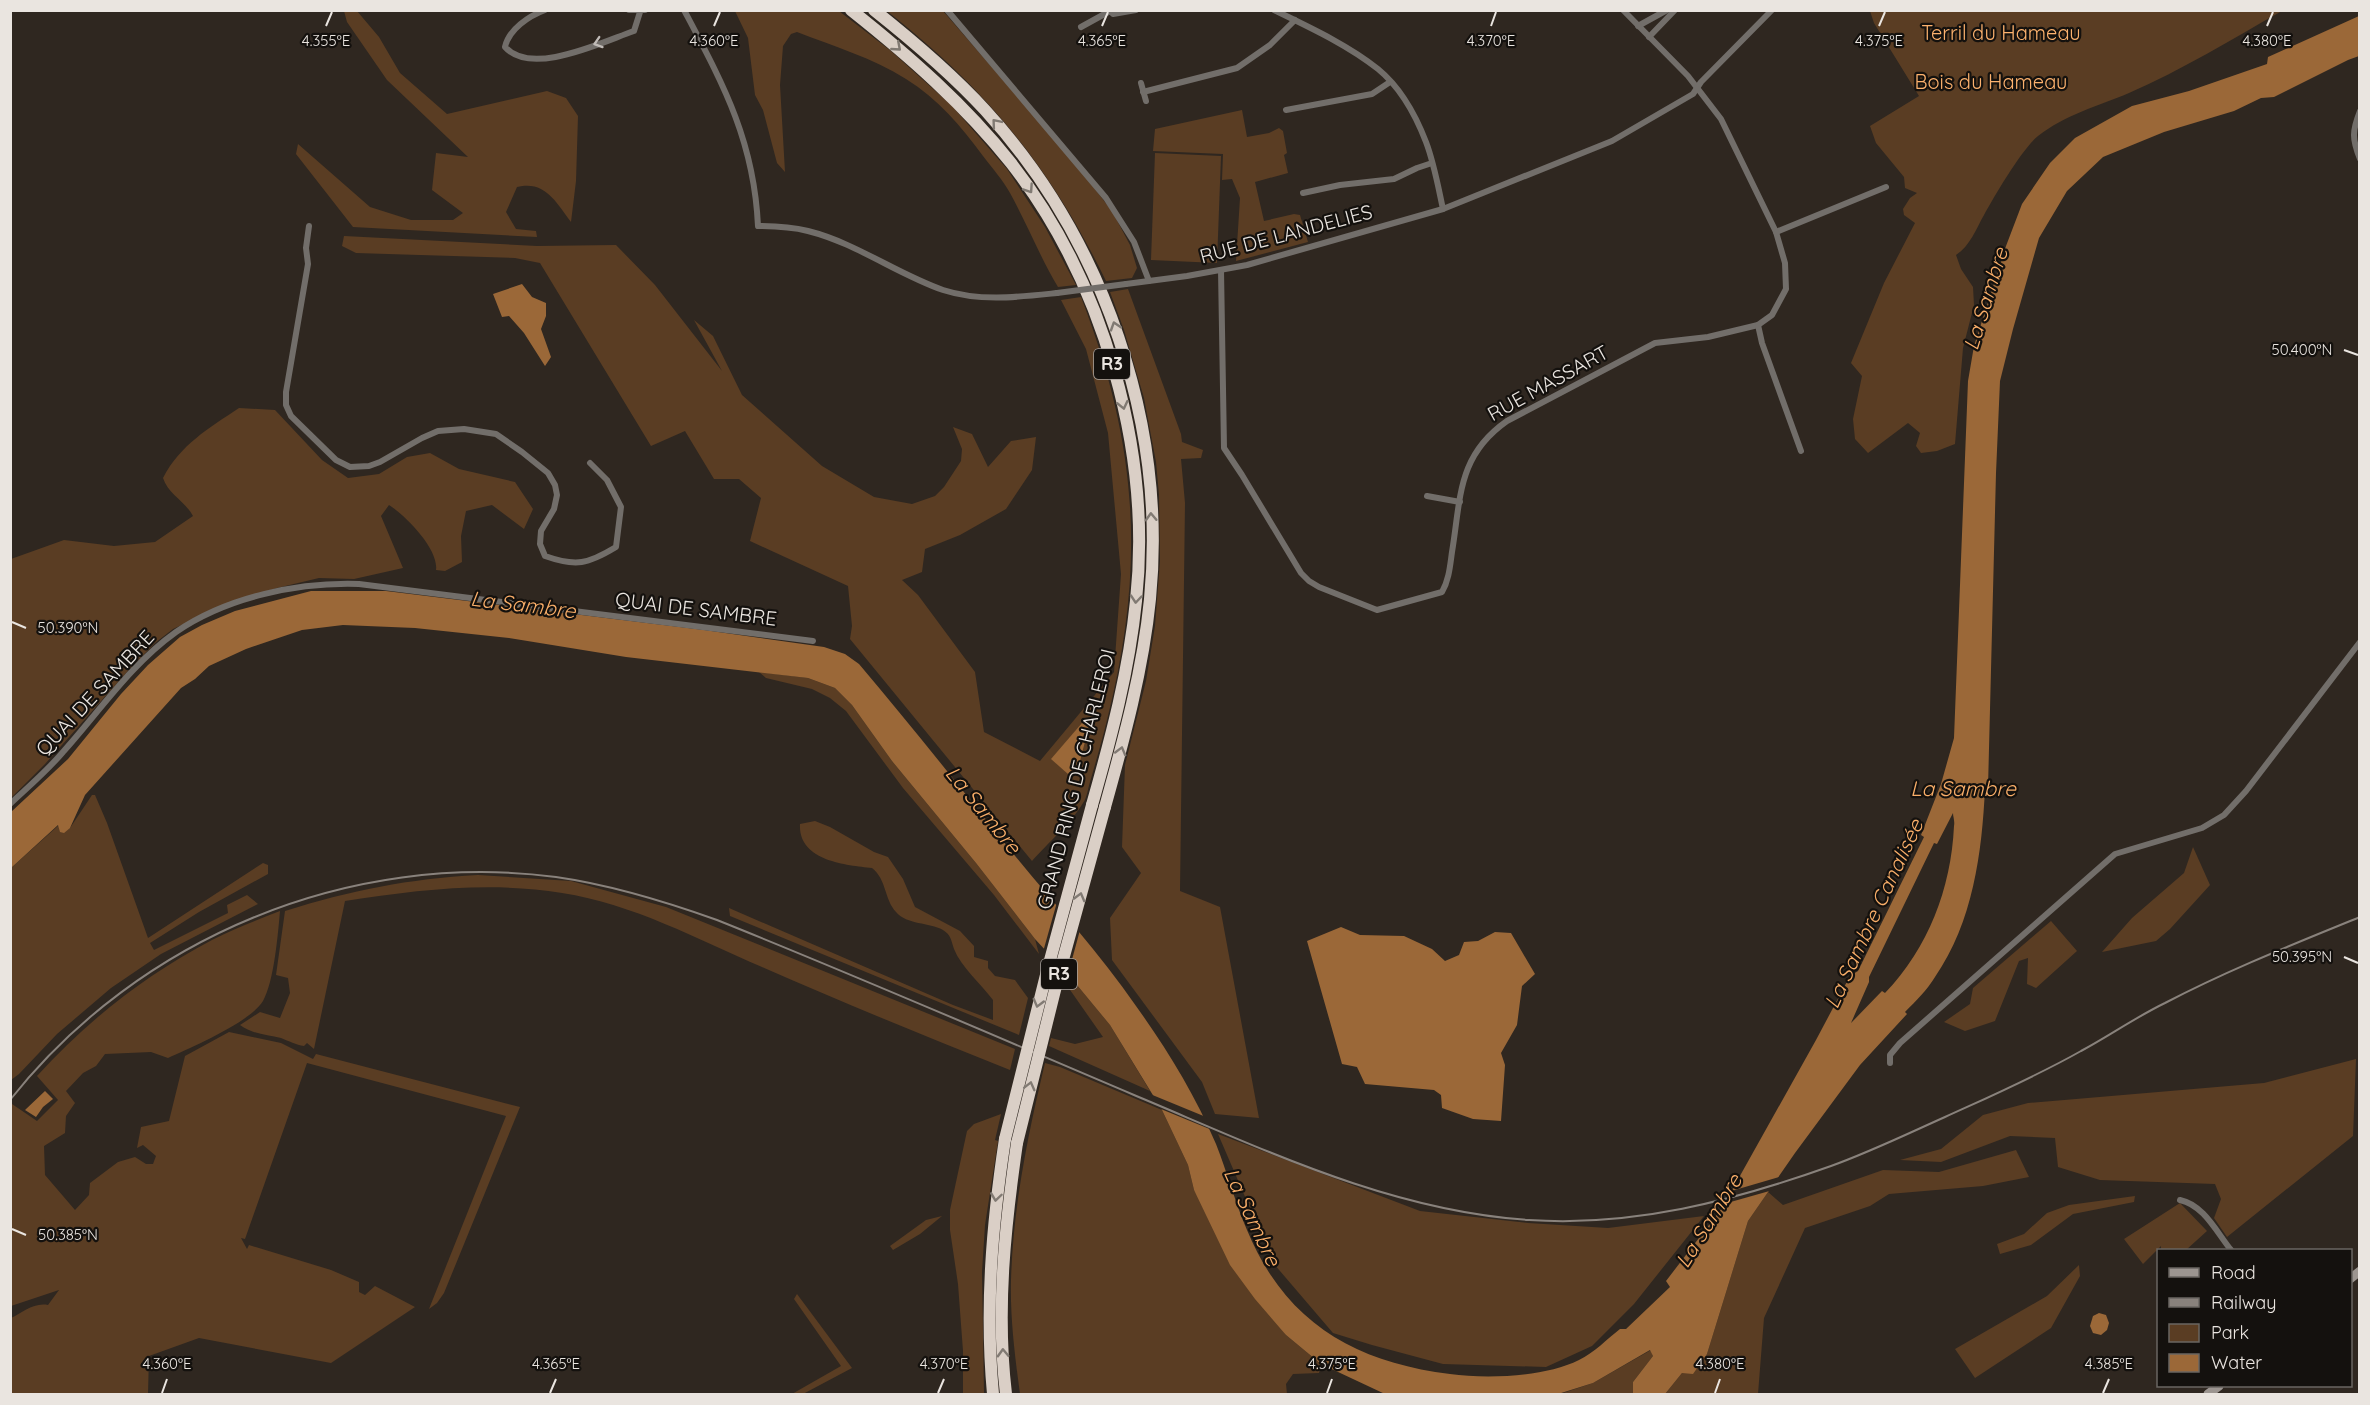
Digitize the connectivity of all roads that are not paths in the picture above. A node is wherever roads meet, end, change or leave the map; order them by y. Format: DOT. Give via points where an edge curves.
graph roads {
  1 [pos="544,10"];
  2 [pos="629,10"];
  3 [pos="684,10"];
  4 [pos="851,10"];
  5 [pos="874,10"];
  6 [pos="947,10"];
  7 [pos="1136,10"];
  8 [pos="1274,10"];
  9 [pos="1623,10"];
  10 [pos="1667,10"];
  11 [pos="1675,10"];
  12 [pos="1772,10"];
  13 [pos="643,11"];
  14 [pos="1110,11"];
  15 [pos="1295,20"];
  16 [pos="1638,26"];
  17 [pos="1081,27"];
  18 [pos="1649,38"];
  19 [pos="1390,82"];
  20 [pos="1141,83"];
  21 [pos="1698,89"];
  22 [pos="1143,92"];
  23 [pos="1146,101"];
  24 [pos="1286,110"];
  25 [pos="2360,111"];
  26 [pos="2360,159"];
  27 [pos="1432,163"];
  28 [pos="1886,187"];
  29 [pos="1303,194"];
  30 [pos="1443,208"];
  31 [pos="309,226"];
  32 [pos="1776,232"];
  33 [pos="1221,270"];
  34 [pos="1149,281"];
  35 [pos="1758,326"];
  36 [pos="1801,451"];
  37 [pos="590,463"];
  38 [pos="1427,496"];
  39 [pos="1460,502"];
  40 [pos="813,641"];
  41 [pos="2360,642"];
  42 [pos="10,804"];
  43 [pos="1099,806"];
  44 [pos="1890,1063"];
  45 [pos="1011,1141"];
  46 [pos="2180,1200"];
  47 [pos="2229,1249"];
  48 [pos="993,1395"];
  49 [pos="1006,1395"];
  13 -- 1 [label="street, one-way" via="634,31 548,59 512,55 505,47 510,35 531,15"];
  2 -- 13 [label="street"];
  3 -- 34 [label="street, RUE DE LANDELIES, bridge" via="743,133 758,226 791,228 826,237 920,281 960,294 992,298"];
  4 -- 43 [label="highway, GRAND RING DE CHARLEROI / R3, one-way" via="932,78 1012,164 1075,268 1116,376 1128,425 1139,542 1129,655"];
  43 -- 5 [label="highway, GRAND RING DE CHARLEROI / R3, one-way" via="1132,707 1150,598 1150,482 1130,373 1113,320 1087,261 1058,207 1023,156 943,67"];
  6 -- 34 [label="street" via="1106,198 1134,242"];
  7 -- 14 [label="street" via="1113,14"];
  8 -- 15 [label="street"];
  9 -- 16 [label="street"];
  10 -- 16 [label="street"];
  11 -- 18 [label="street"];
  12 -- 21 [label="street, RUE DE LANDELIES"];
  14 -- 17 [label="street"];
  15 -- 19 [label="street" via="1354,53 1380,70"];
  15 -- 22 [label="street" via="1270,45 1237,68"];
  16 -- 18 [label="street"];
  18 -- 21 [label="street"];
  19 -- 24 [label="street" via="1372,94"];
  19 -- 27 [label="street" via="1412,110"];
  20 -- 22 [label="street"];
  21 -- 30 [label="street, RUE DE LANDELIES" via="1612,141"];
  21 -- 32 [label="street" via="1721,119"];
  22 -- 23 [label="street"];
  25 -- 26 [label="street" via="2353,142"];
  27 -- 29 [label="street" via="1395,179"];
  27 -- 30 [label="street"];
  28 -- 32 [label="street"];
  30 -- 33 [label="street, RUE DE LANDELIES"];
  31 -- 37 [label="street" via="308,264 286,405 291,416 336,460 350,467 369,466 438,431 464,429 496,434 548,473 555,485 554,509 541,531 540,544 545,556 564,563 594,560 616,547 621,507 607,480"];
  32 -- 35 [label="street" via="1785,263 1785,289 1772,315"];
  33 -- 34 [label="street, RUE DE LANDELIES"];
  33 -- 39 [label="street, RUE MASSART" via="1224,448 1300,573 1319,586 1377,610 1442,592 1449,576"];
  35 -- 36 [label="street"];
  35 -- 39 [label="street, RUE MASSART" via="1655,344 1507,421 1488,435 1474,454"];
  38 -- 39 [label="street"];
  40 -- 42 [label="street, QUAI DE SAMBRE" via="359,584 280,591 213,613 175,633 142,662 63,752"];
  41 -- 44 [label="street" via="2224,815 2202,828 2115,854 1894,1049"];
  43 -- 45 [label="highway, GRAND RING DE CHARLEROI / R3, bridge" via="1058,978"];
  45 -- 48 [label="highway, GRAND RING DE CHARLEROI / R3, one-way" via="995,1203 990,1258 988,1311"];
  49 -- 45 [label="highway, GRAND RING DE CHARLEROI / R3, one-way" via="1001,1311"];
  46 -- 47 [label="street" via="2198,1209"];
}
